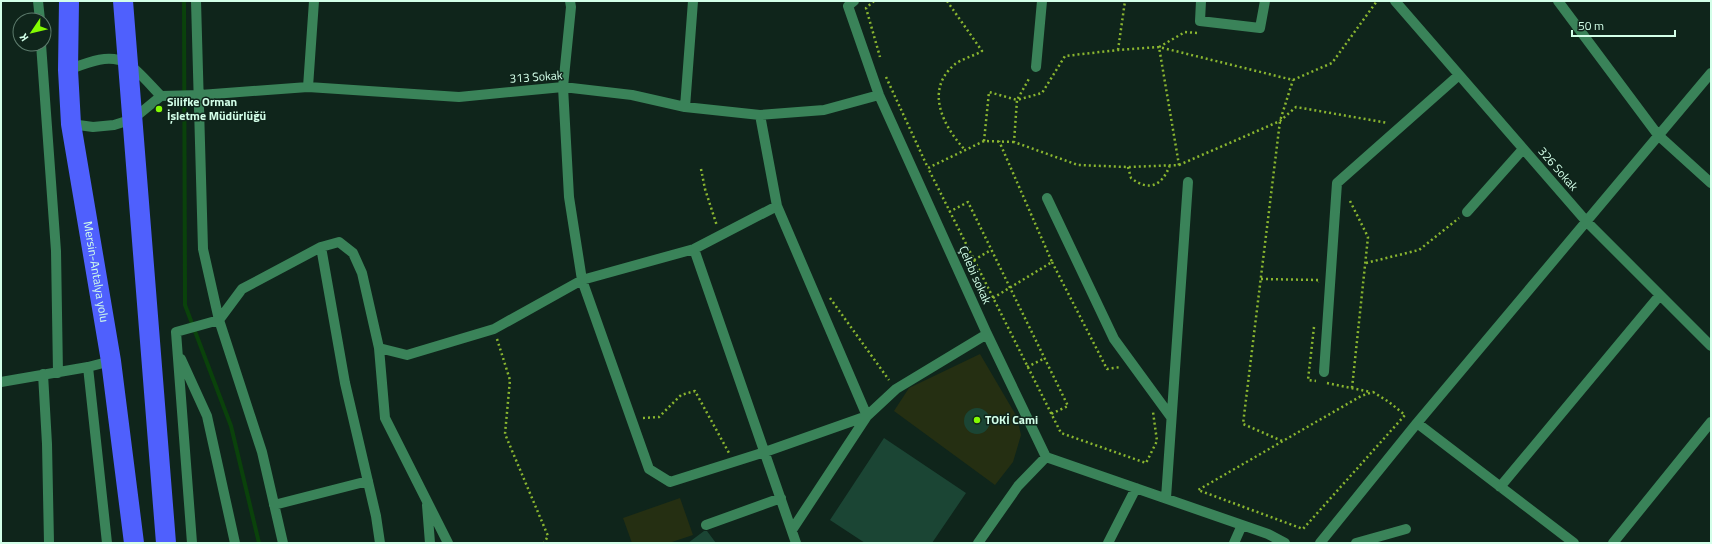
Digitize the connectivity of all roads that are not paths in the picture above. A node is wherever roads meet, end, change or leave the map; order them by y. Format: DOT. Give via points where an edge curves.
graph roads {
  1 [pos="38,1"];
  2 [pos="69,1"];
  3 [pos="123,1"];
  4 [pos="196,1"];
  5 [pos="314,1"];
  6 [pos="570,1"];
  7 [pos="693,1"];
  8 [pos="1042,1"];
  9 [pos="1201,1"];
  10 [pos="1265,1"];
  11 [pos="1395,1"];
  12 [pos="1558,1"];
  13 [pos="849,2"];
  14 [pos="39,12"];
  15 [pos="42,52"];
  16 [pos="128,64"];
  17 [pos="1036,67"];
  18 [pos="68,70"];
  19 [pos="1711,73"];
  20 [pos="1459,75"];
  21 [pos="308,87"];
  22 [pos="564,87"];
  23 [pos="196,95"];
  24 [pos="879,95"];
  25 [pos="161,96"];
  26 [pos="684,106"];
  27 [pos="760,115"];
  28 [pos="133,119"];
  29 [pos="72,124"];
  30 [pos="1658,135"];
  31 [pos="1523,149"];
  32 [pos="1188,182"];
  33 [pos="1711,183"];
  34 [pos="1047,198"];
  35 [pos="777,206"];
  36 [pos="1467,212"];
  37 [pos="1586,221"];
  38 [pos="321,247"];
  39 [pos="694,249"];
  40 [pos="582,280"];
  41 [pos="1660,295"];
  42 [pos="219,320"];
  43 [pos="987,334"];
  44 [pos="1711,346"];
  45 [pos="379,348"];
  46 [pos="177,352"];
  47 [pos="112,361"];
  48 [pos="88,367"];
  49 [pos="1324,372"];
  50 [pos="58,373"];
  51 [pos="43,374"];
  52 [pos="1,382"];
  53 [pos="867,416"];
  54 [pos="1171,417"];
  55 [pos="1711,422"];
  56 [pos="1417,423"];
  57 [pos="765,452"];
  58 [pos="1046,457"];
  59 [pos="368,480"];
  60 [pos="1500,487"];
  61 [pos="1136,488"];
  62 [pos="781,498"];
  63 [pos="1166,498"];
  64 [pos="427,500"];
  65 [pos="274,505"];
  66 [pos="706,525"];
  67 [pos="1242,525"];
  68 [pos="1406,529"];
  69 [pos="792,530"];
  70 [pos="49,543"];
  71 [pos="107,543"];
  72 [pos="134,543"];
  73 [pos="166,543"];
  74 [pos="192,543"];
  75 [pos="235,543"];
  76 [pos="283,543"];
  77 [pos="380,543"];
  78 [pos="430,543"];
  79 [pos="448,543"];
  80 [pos="796,543"];
  81 [pos="978,543"];
  82 [pos="1108,543"];
  83 [pos="1234,543"];
  84 [pos="1285,543"];
  85 [pos="1320,543"];
  86 [pos="1356,543"];
  87 [pos="1574,543"];
  88 [pos="1613,543"];
  1 -- 14 [label="street"];
  2 -- 18 [label="highway, Mersin-Antalya yolu"];
  3 -- 16 [label="highway"];
  4 -- 23 [label="street"];
  5 -- 21 [label="street"];
  6 -- 22 [label="street"];
  7 -- 26 [label="street"];
  8 -- 17 [label="street"];
  9 -- 10 [label="street" via="1200,21 1260,28"];
  11 -- 20 [label="street, 326 Sokak"];
  12 -- 30 [label="street"];
  13 -- 24 [label="street, Çelebi sokak"];
  15 -- 50 [label="street" via="56,250"];
  16 -- 18 [label="street" via="113,59 91,61"];
  16 -- 25 [label="street"];
  16 -- 28 [label="highway"];
  18 -- 29 [label="highway, Mersin-Antalya yolu"];
  19 -- 30 [label="street"];
  20 -- 31 [label="street, 326 Sokak"];
  20 -- 49 [label="street" via="1337,182"];
  21 -- 22 [label="street, 313 Sokak" via="459,97"];
  21 -- 23 [label="street, 313 Sokak"];
  22 -- 26 [label="street, 313 Sokak" via="632,95"];
  22 -- 40 [label="street" via="569,197"];
  23 -- 25 [label="street, 313 Sokak"];
  23 -- 42 [label="street" via="203,250"];
  24 -- 27 [label="street, 313 Sokak" via="824,110"];
  24 -- 43 [label="street, Çelebi sokak"];
  25 -- 28 [label="street"];
  26 -- 27 [label="street, 313 Sokak"];
  27 -- 35 [label="street"];
  28 -- 29 [label="street" via="114,125 93,127"];
  28 -- 73 [label="highway"];
  29 -- 47 [label="highway, Mersin-Antalya yolu"];
  30 -- 33 [label="street"];
  30 -- 37 [label="street"];
  31 -- 36 [label="street"];
  31 -- 37 [label="street, 326 Sokak"];
  32 -- 54 [label="street"];
  34 -- 54 [label="street" via="1114,339"];
  35 -- 39 [label="street"];
  35 -- 53 [label="street"];
  37 -- 41 [label="street, 326 Sokak"];
  37 -- 56 [label="street"];
  38 -- 42 [label="street" via="242,289"];
  38 -- 45 [label="street" via="339,242 353,253 362,272"];
  38 -- 59 [label="street" via="345,383"];
  39 -- 40 [label="street"];
  39 -- 57 [label="street"];
  40 -- 45 [label="street" via="494,329 407,355"];
  40 -- 57 [label="street" via="649,469 670,482"];
  41 -- 44 [label="street, 326 Sokak"];
  41 -- 60 [label="street"];
  42 -- 46 [label="street" via="176,332"];
  42 -- 65 [label="street" via="262,452"];
  43 -- 53 [label="street" via="896,389"];
  43 -- 58 [label="street, Çelebi sokak"];
  45 -- 64 [label="street" via="385,418"];
  46 -- 74 [label="street"];
  46 -- 75 [label="street" via="207,416"];
  47 -- 48 [label="street"];
  47 -- 72 [label="highway, Mersin-Antalya yolu"];
  48 -- 50 [label="street"];
  48 -- 71 [label="street"];
  50 -- 51 [label="street"];
  51 -- 52 [label="street"];
  51 -- 70 [label="street"];
  53 -- 57 [label="street"];
  53 -- 69 [label="street"];
  54 -- 63 [label="street"];
  55 -- 88 [label="street"];
  56 -- 60 [label="street"];
  56 -- 85 [label="street"];
  57 -- 62 [label="street"];
  58 -- 61 [label="street"];
  58 -- 81 [label="street" via="1018,486"];
  59 -- 65 [label="street"];
  59 -- 77 [label="street"];
  60 -- 87 [label="street"];
  61 -- 63 [label="street"];
  61 -- 82 [label="street"];
  62 -- 66 [label="street"];
  62 -- 69 [label="street"];
  63 -- 67 [label="street"];
  64 -- 78 [label="street"];
  64 -- 79 [label="street"];
  65 -- 76 [label="street"];
  67 -- 83 [label="street"];
  67 -- 84 [label="street"];
  68 -- 86 [label="street"];
  69 -- 80 [label="street"];
}
